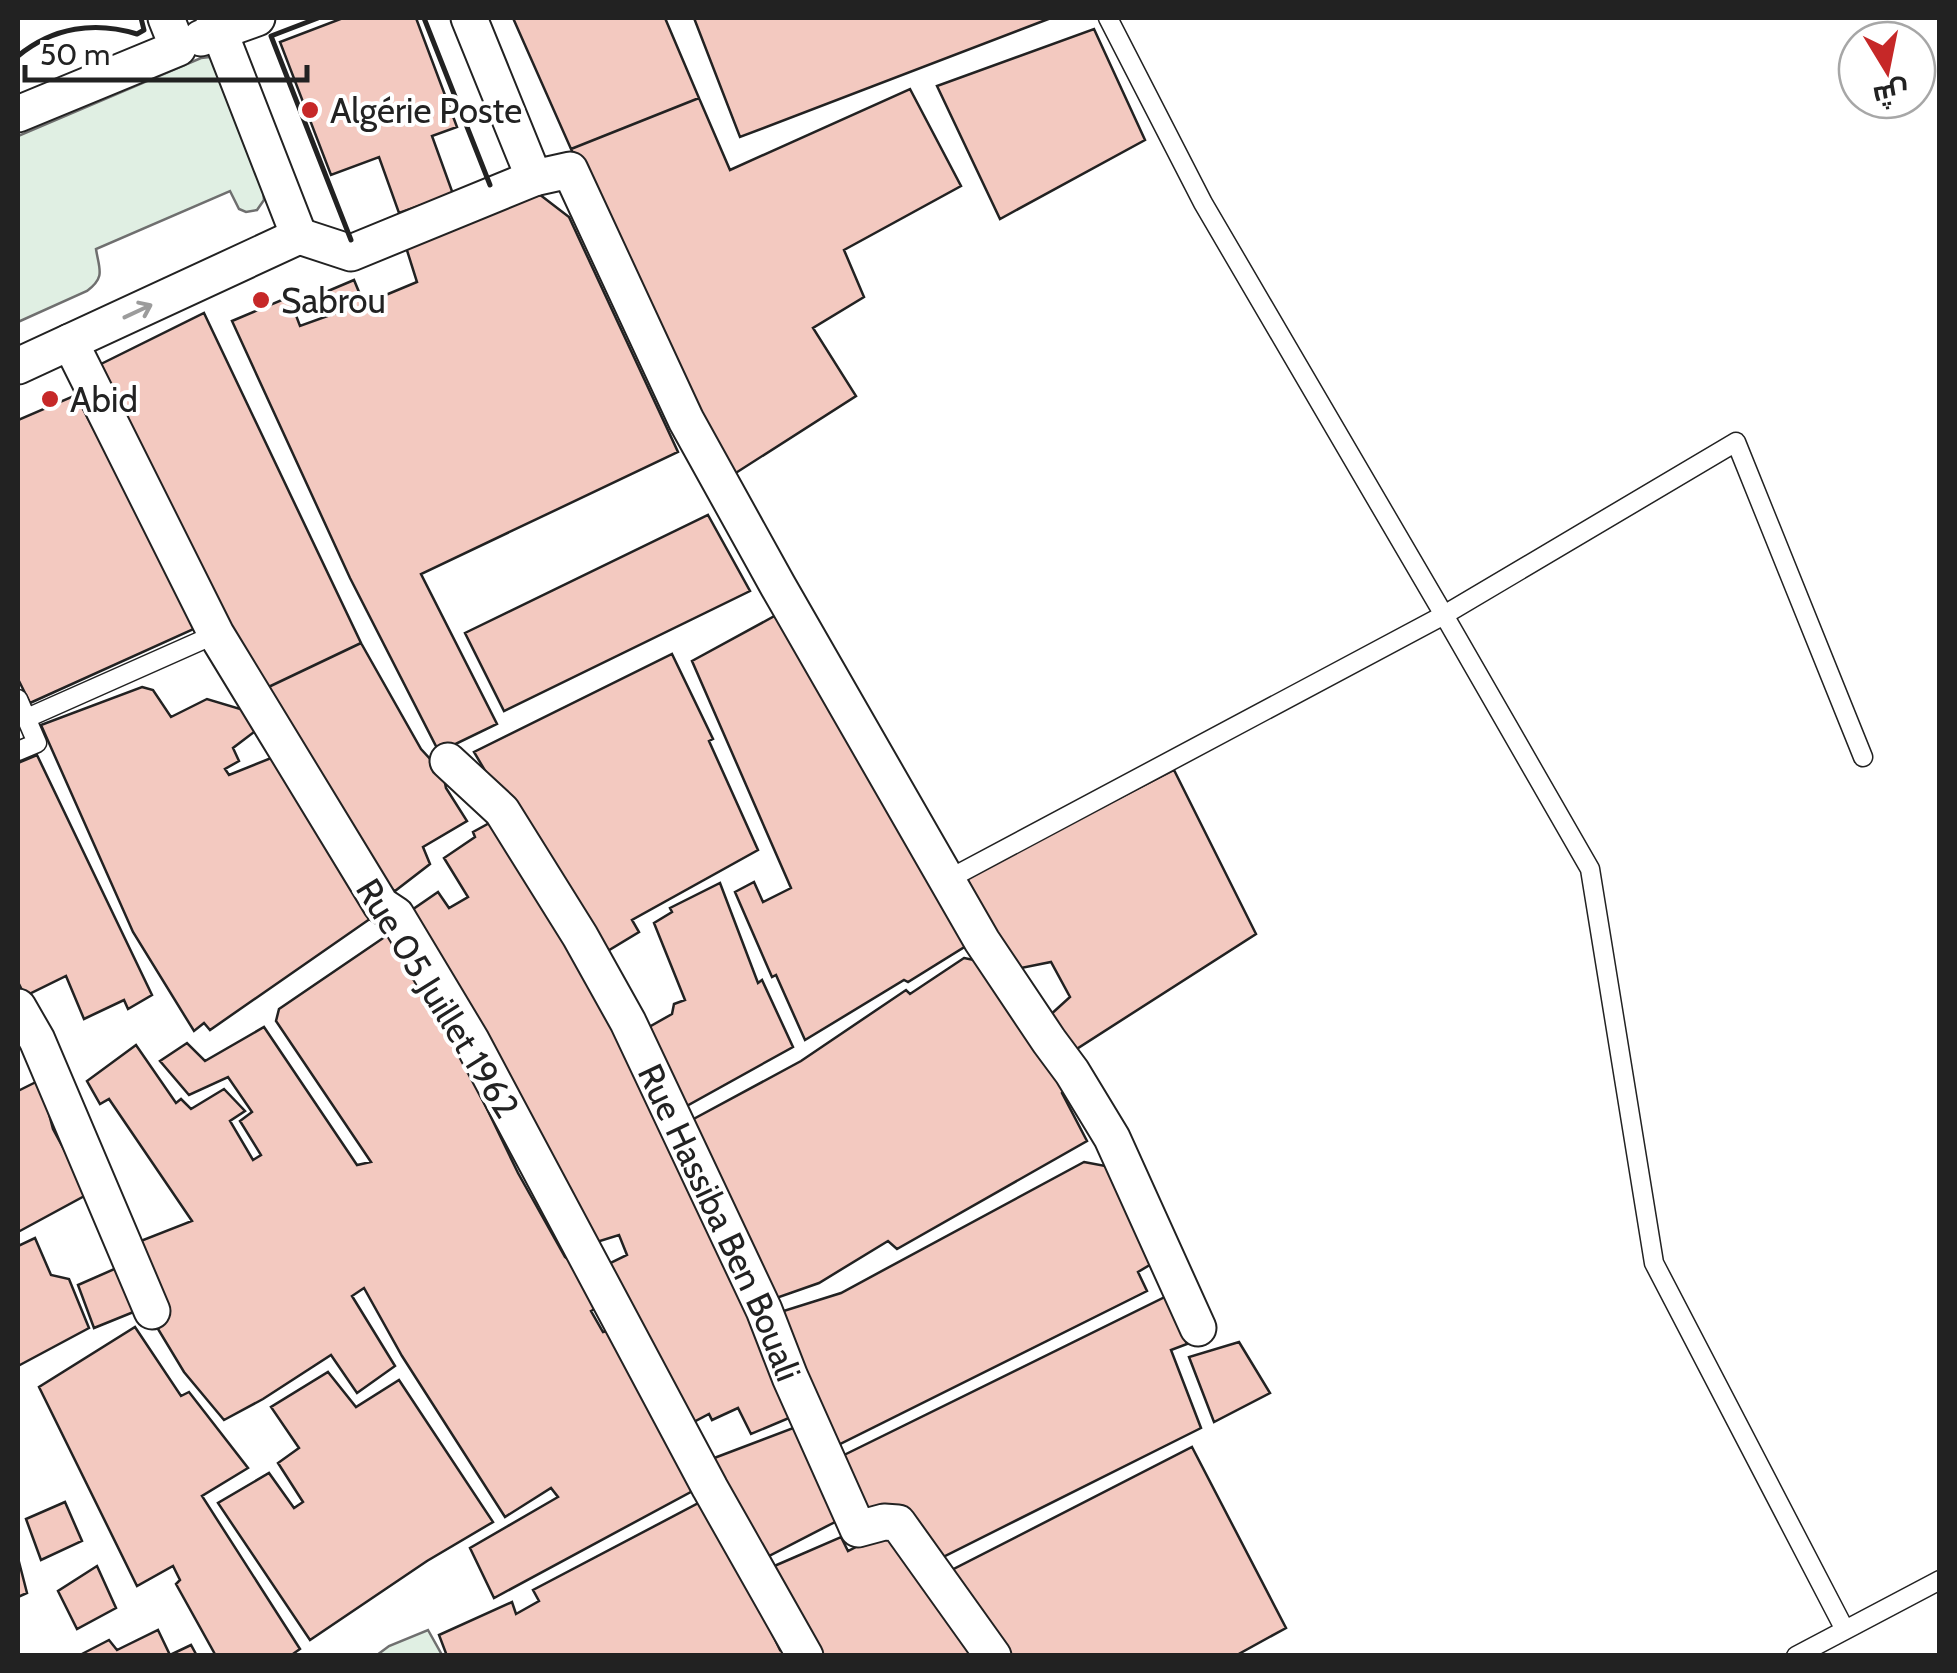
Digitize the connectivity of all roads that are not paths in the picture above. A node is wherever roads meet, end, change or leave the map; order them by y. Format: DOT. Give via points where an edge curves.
graph roads {
  1 [pos="257,18"];
  2 [pos="469,18"];
  3 [pos="1108,18"];
  4 [pos="217,24"];
  5 [pos="172,32"];
  6 [pos="18,114"];
  7 [pos="534,178"];
  8 [pos="299,236"];
  9 [pos="70,342"];
  10 [pos="18,366"];
  11 [pos="1444,615"];
  12 [pos="216,634"];
  13 [pos="18,699"];
  14 [pos="26,718"];
  15 [pos="18,752"];
  16 [pos="1862,757"];
  17 [pos="448,760"];
  18 [pos="947,880"];
  19 [pos="18,1007"];
  20 [pos="152,1310"];
  21 [pos="1198,1328"];
  22 [pos="1940,1580"];
  23 [pos="1845,1630"];
  24 [pos="804,1656"];
  25 [pos="994,1656"];
  26 [pos="1796,1656"];
  1 -- 4 [label="street"];
  2 -- 7 [label="street"];
  3 -- 11 [label="lane" via="1203,203"];
  4 -- 5 [label="street"];
  4 -- 8 [label="street"];
  5 -- 6 [label="street"];
  7 -- 8 [label="street" via="351,253"];
  7 -- 18 [label="street" via="570,170 686,420"];
  9 -- 8 [label="street, one-way"];
  9 -- 10 [label="street"];
  9 -- 12 [label="street, Rue 05 Juillet 1962"];
  11 -- 16 [label="lane" via="1736,442"];
  11 -- 18 [label="lane"];
  11 -- 23 [label="lane" via="1590,869 1654,1263"];
  12 -- 14 [label="lane"];
  12 -- 24 [label="street, Rue 05 Juillet 1962" via="471,1040"];
  13 -- 14 [label="lane"];
  14 -- 15 [label="lane" via="37,743"];
  17 -- 25 [label="street, Rue Hassiba Ben Bouali" via="502,811 628,1022 858,1529 898,1523"];
  18 -- 21 [label="street" via="1112,1138"];
  19 -- 20 [label="street"];
  22 -- 23 [label="lane"];
  23 -- 26 [label="lane"];
}
